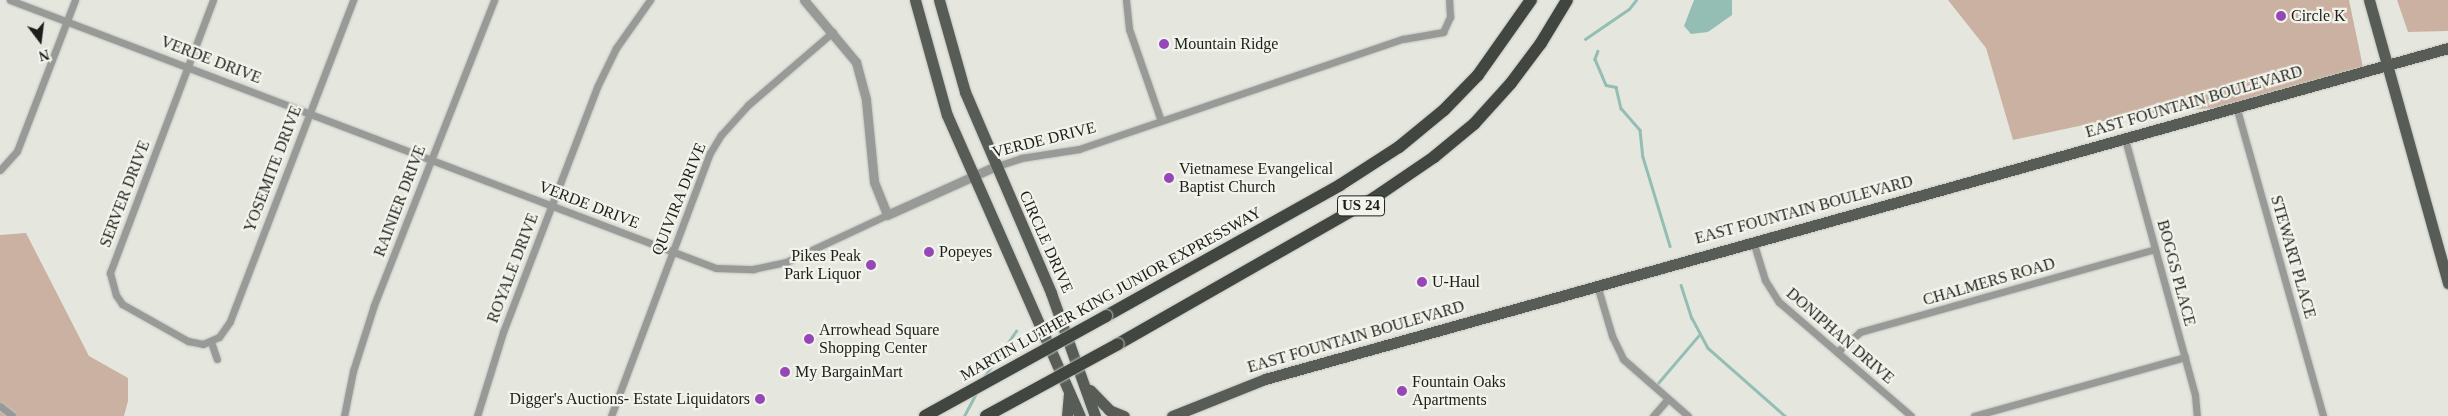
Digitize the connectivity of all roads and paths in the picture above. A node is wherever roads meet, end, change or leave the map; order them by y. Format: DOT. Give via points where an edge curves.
graph roads {
  1 [pos="10,0"];
  2 [pos="74,0"];
  3 [pos="213,0"];
  4 [pos="353,0"];
  5 [pos="494,0"];
  6 [pos="650,0"];
  7 [pos="804,0"];
  8 [pos="915,0"];
  9 [pos="939,0"];
  10 [pos="1126,0"];
  11 [pos="1449,0"];
  12 [pos="1531,0"];
  13 [pos="1567,0"];
  14 [pos="2369,0"];
  15 [pos="66,20"];
  16 [pos="833,32"];
  17 [pos="2448,48"];
  18 [pos="2387,63"];
  19 [pos="187,67"];
  20 [pos="2236,106"];
  21 [pos="309,114"];
  22 [pos="1161,121"];
  23 [pos="2125,139"];
  24 [pos="430,161"];
  25 [pos="994,167"];
  26 [pos="0,170"];
  27 [pos="973,176"];
  28 [pos="551,207"];
  29 [pos="887,215"];
  30 [pos="1753,241"];
  31 [pos="2155,249"];
  32 [pos="672,253"];
  33 [pos="2448,283"];
  34 [pos="1597,284"];
  35 [pos="211,342"];
  36 [pos="1836,352"];
  37 [pos="2185,358"];
  38 [pos="217,359"];
  39 [pos="1085,382"];
  40 [pos="1069,388"];
  41 [pos="1668,399"];
  42 [pos="0,406"];
  43 [pos="13,416"];
  44 [pos="344,416"];
  45 [pos="477,416"];
  46 [pos="611,416"];
  47 [pos="925,416"];
  48 [pos="986,416"];
  49 [pos="1067,416"];
  50 [pos="1080,416"];
  51 [pos="1096,416"];
  52 [pos="1124,416"];
  53 [pos="1172,416"];
  54 [pos="1653,416"];
  55 [pos="1688,416"];
  56 [pos="1911,416"];
  57 [pos="1974,416"];
  58 [pos="2197,416"];
  59 [pos="2323,416"];
  1 -- 15 [label="street, VERDE DRIVE"];
  2 -- 15 [label="street"];
  3 -- 19 [label="street, SERVER DRIVE"];
  4 -- 21 [label="street, YOSEMITE DRIVE"];
  5 -- 24 [label="street, RAINIER DRIVE"];
  6 -- 28 [label="street, ROYALE DRIVE" via="606,67"];
  7 -- 16 [label="street"];
  8 -- 27 [label="main road" via="936,80"];
  9 -- 25 [label="main road, CIRCLE DRIVE" via="957,69"];
  10 -- 22 [label="street" via="1129,29"];
  11 -- 22 [label="street, VERDE DRIVE" via="1450,17 1443,32 1402,39"];
  12 -- 47 [label="highway, MARTIN LUTHER KING JUNIOR EXPRESSWAY / US 24, bridge" via="1478,75 1444,110 1399,147 1340,185"];
  13 -- 48 [label="highway, US 24, bridge" via="1511,83 1474,124 1434,157 1374,198"];
  14 -- 18 [label="main road"];
  15 -- 19 [label="street, VERDE DRIVE"];
  15 -- 26 [label="street" via="17,152"];
  16 -- 29 [label="street" via="856,62 866,100 874,182"];
  16 -- 32 [label="street, QUIVIRA DRIVE" via="748,105 721,135 710,154"];
  17 -- 18 [label="main road, EAST FOUNTAIN BOULEVARD"];
  18 -- 20 [label="main road, EAST FOUNTAIN BOULEVARD"];
  18 -- 33 [label="main road"];
  19 -- 21 [label="street, VERDE DRIVE"];
  19 -- 35 [label="street, SERVER DRIVE" via="110,273 116,295 132,311 188,341"];
  20 -- 23 [label="main road, EAST FOUNTAIN BOULEVARD"];
  20 -- 59 [label="street, STEWART PLACE"];
  21 -- 24 [label="street, VERDE DRIVE"];
  21 -- 35 [label="street, YOSEMITE DRIVE" via="225,332"];
  22 -- 25 [label="street, VERDE DRIVE" via="1079,149 1020,158"];
  23 -- 30 [label="main road, EAST FOUNTAIN BOULEVARD"];
  23 -- 31 [label="street, BOGGS PLACE"];
  24 -- 28 [label="street, VERDE DRIVE"];
  24 -- 44 [label="street, RAINIER DRIVE" via="362,341"];
  25 -- 27 [label="street, VERDE DRIVE"];
  25 -- 39 [label="main road, CIRCLE DRIVE" via="1051,293"];
  27 -- 29 [label="street, VERDE DRIVE"];
  27 -- 40 [label="main road"];
  28 -- 32 [label="street, VERDE DRIVE"];
  28 -- 45 [label="street, ROYALE DRIVE" via="503,332"];
  29 -- 32 [label="street, VERDE DRIVE" via="786,262 753,269 716,268"];
  30 -- 34 [label="main road, EAST FOUNTAIN BOULEVARD"];
  30 -- 36 [label="street, DONIPHAN DRIVE" via="1771,293"];
  31 -- 36 [label="street, CHALMERS ROAD" via="1860,332"];
  31 -- 37 [label="street, BOGGS PLACE"];
  32 -- 46 [label="street, QUIVIRA DRIVE"];
  34 -- 41 [label="street" via="1612,336 1623,359"];
  34 -- 53 [label="main road, EAST FOUNTAIN BOULEVARD" via="1265,379"];
  35 -- 38 [label="street"];
  36 -- 56 [label="street, DONIPHAN DRIVE"];
  37 -- 57 [label="street"];
  37 -- 58 [label="street, BOGGS PLACE"];
  39 -- 51 [label="main road, CIRCLE DRIVE"];
  39 -- 52 [label="main road" via="1109,410"];
  40 -- 49 [label="main road"];
  40 -- 50 [label="main road"];
  41 -- 54 [label="street"];
  41 -- 55 [label="street"];
  42 -- 43 [label="street"];
}
